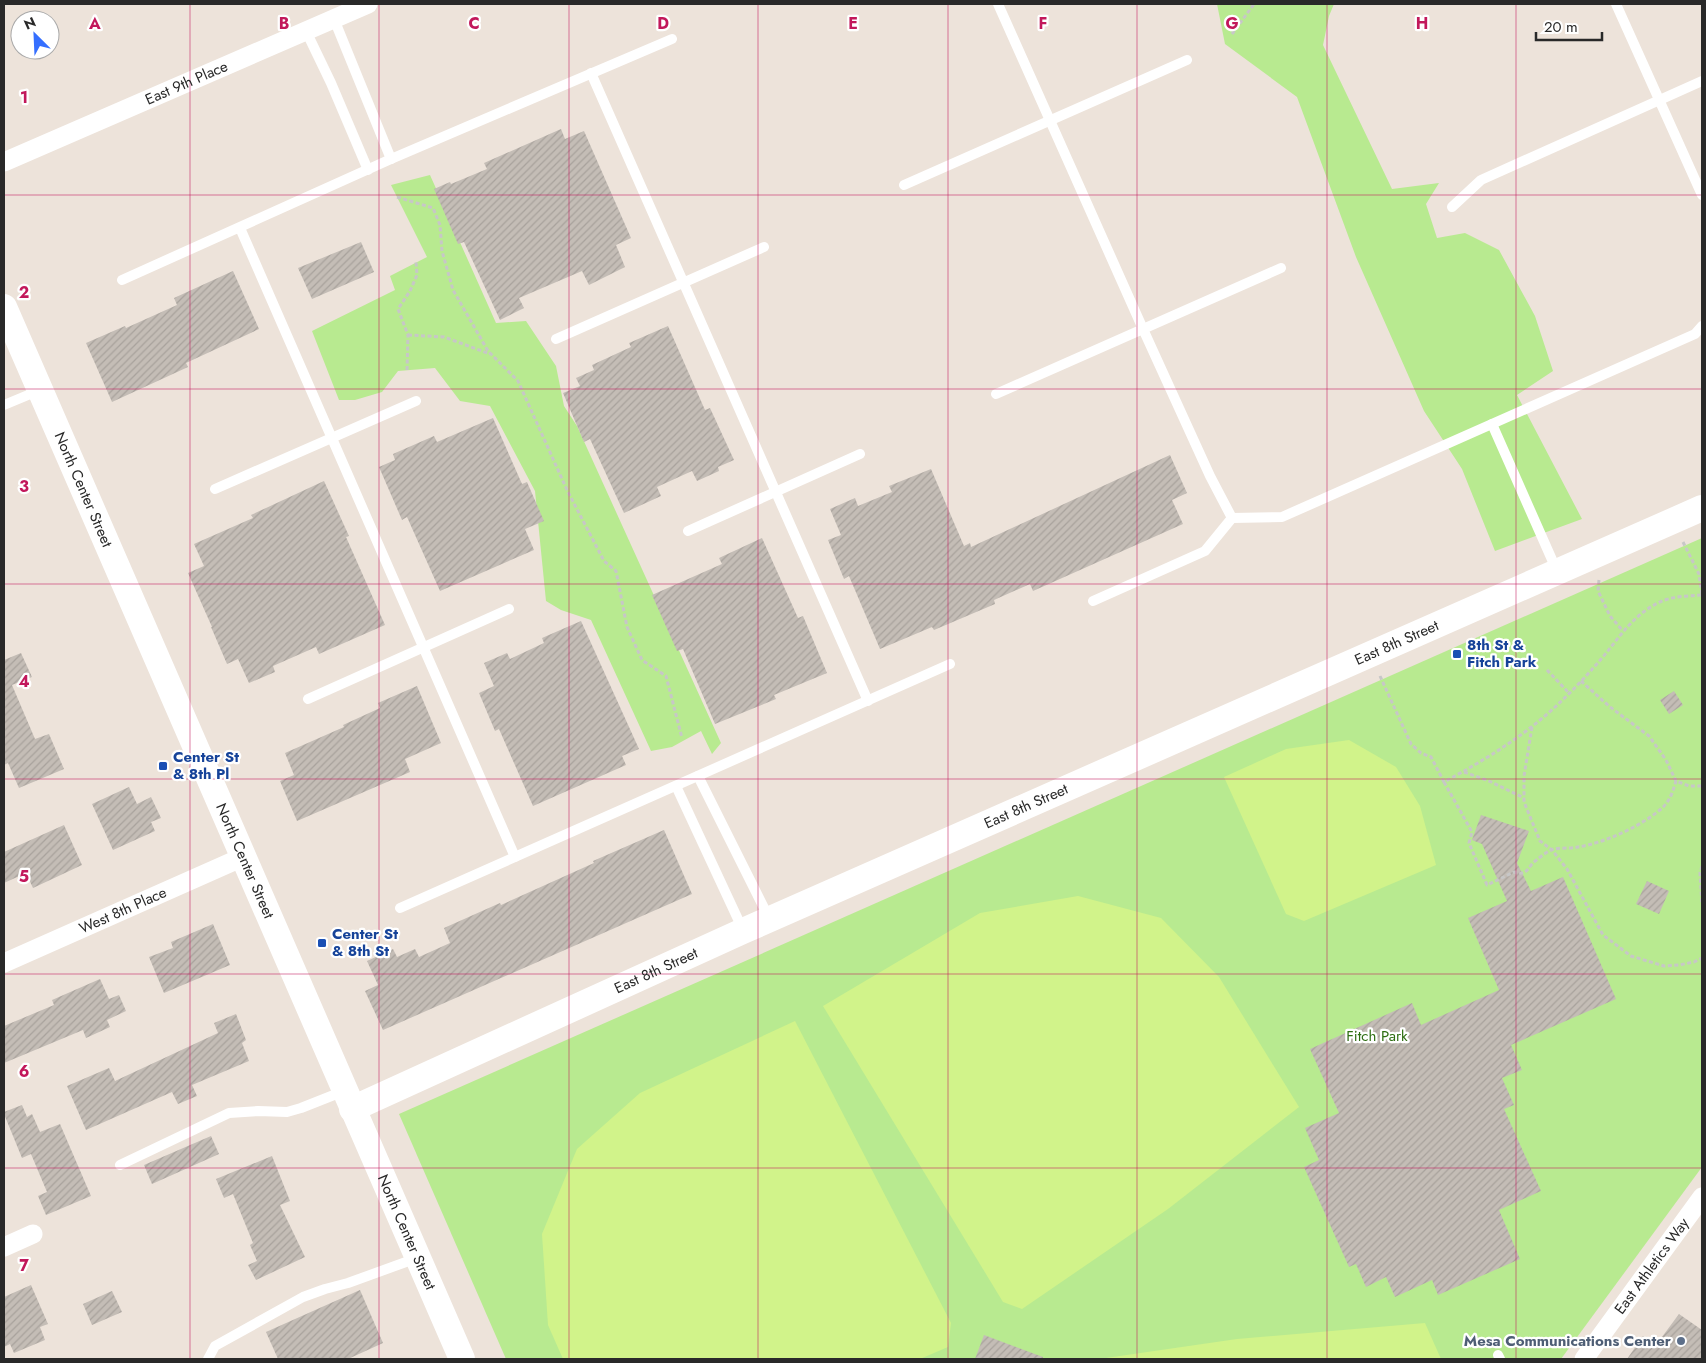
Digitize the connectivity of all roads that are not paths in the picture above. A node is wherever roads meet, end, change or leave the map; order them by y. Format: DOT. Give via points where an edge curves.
graph roads {
  1 [pos="368,4"];
  2 [pos="998,4"];
  3 [pos="1616,4"];
  4 [pos="334,19"];
  5 [pos="306,31"];
  6 [pos="672,39"];
  7 [pos="1188,60"];
  8 [pos="591,73"];
  9 [pos="1702,82"];
  10 [pos="1659,100"];
  11 [pos="1050,121"];
  12 [pos="391,159"];
  13 [pos="4,162"];
  14 [pos="368,170"];
  15 [pos="904,185"];
  16 [pos="1702,195"];
  17 [pos="1452,207"];
  18 [pos="240,228"];
  19 [pos="764,247"];
  20 [pos="1281,268"];
  21 [pos="122,280"];
  22 [pos="683,282"];
  23 [pos="4,307"];
  24 [pos="1702,326"];
  25 [pos="1143,329"];
  26 [pos="556,339"];
  27 [pos="40,390"];
  28 [pos="996,394"];
  29 [pos="416,401"];
  30 [pos="4,405"];
  31 [pos="1492,424"];
  32 [pos="332,438"];
  33 [pos="860,454"];
  34 [pos="215,489"];
  35 [pos="776,492"];
  36 [pos="1702,508"];
  37 [pos="1232,518"];
  38 [pos="688,531"];
  39 [pos="1558,572"];
  40 [pos="1093,601"];
  41 [pos="509,610"];
  42 [pos="423,647"];
  43 [pos="950,664"];
  44 [pos="308,699"];
  45 [pos="868,701"];
  46 [pos="698,776"];
  47 [pos="676,786"];
  48 [pos="243,857"];
  49 [pos="515,857"];
  50 [pos="400,908"];
  51 [pos="770,919"];
  52 [pos="743,931"];
  53 [pos="4,963"];
  54 [pos="348,1100"];
  55 [pos="120,1164"];
  56 [pos="1702,1196"];
  57 [pos="33,1234"];
  58 [pos="4,1247"];
  59 [pos="418,1257"];
  60 [pos="208,1359"];
  61 [pos="462,1359"];
  62 [pos="1584,1359"];
  1 -- 4 [label="street, East 9th Place"];
  2 -- 11 [label="lane"];
  3 -- 10 [label="lane"];
  4 -- 5 [label="street, East 9th Place"];
  4 -- 12 [label="lane"];
  5 -- 13 [label="street, East 9th Place"];
  5 -- 14 [label="lane"];
  6 -- 8 [label="lane"];
  7 -- 11 [label="lane"];
  8 -- 12 [label="lane"];
  8 -- 22 [label="lane"];
  9 -- 10 [label="lane"];
  10 -- 16 [label="lane"];
  10 -- 17 [label="lane" via="1481,180"];
  11 -- 15 [label="lane"];
  11 -- 25 [label="lane"];
  12 -- 14 [label="lane"];
  14 -- 18 [label="lane"];
  18 -- 21 [label="lane"];
  18 -- 32 [label="lane"];
  19 -- 22 [label="lane"];
  20 -- 25 [label="lane"];
  22 -- 26 [label="lane"];
  22 -- 35 [label="lane"];
  23 -- 27 [label="street, North Center Street"];
  24 -- 31 [label="lane" via="1696,334"];
  25 -- 28 [label="lane"];
  25 -- 37 [label="lane"];
  27 -- 30 [label="lane"];
  27 -- 48 [label="street, North Center Street"];
  29 -- 32 [label="lane"];
  31 -- 37 [label="lane" via="1282,517"];
  31 -- 39 [label="lane"];
  32 -- 34 [label="lane"];
  32 -- 42 [label="lane"];
  33 -- 35 [label="lane"];
  35 -- 38 [label="lane"];
  35 -- 45 [label="lane"];
  36 -- 39 [label="street, East 8th Street"];
  37 -- 40 [label="lane" via="1205,551"];
  39 -- 51 [label="street, East 8th Street"];
  41 -- 42 [label="lane"];
  42 -- 44 [label="lane"];
  42 -- 49 [label="lane"];
  43 -- 45 [label="lane"];
  45 -- 46 [label="lane"];
  46 -- 47 [label="lane"];
  46 -- 51 [label="lane"];
  47 -- 49 [label="lane"];
  47 -- 52 [label="lane"];
  48 -- 53 [label="street, West 8th Place"];
  48 -- 54 [label="street, North Center Street"];
  49 -- 50 [label="lane"];
  51 -- 52 [label="street, East 8th Street"];
  52 -- 54 [label="street, East 8th Street"];
  54 -- 55 [label="lane" via="287,1112 229,1114"];
  54 -- 59 [label="street, North Center Street"];
  56 -- 62 [label="street, East Athletics Way"];
  57 -- 58 [label="street"];
  59 -- 60 [label="lane" via="303,1297 215,1346"];
  59 -- 61 [label="street, North Center Street"];
}
